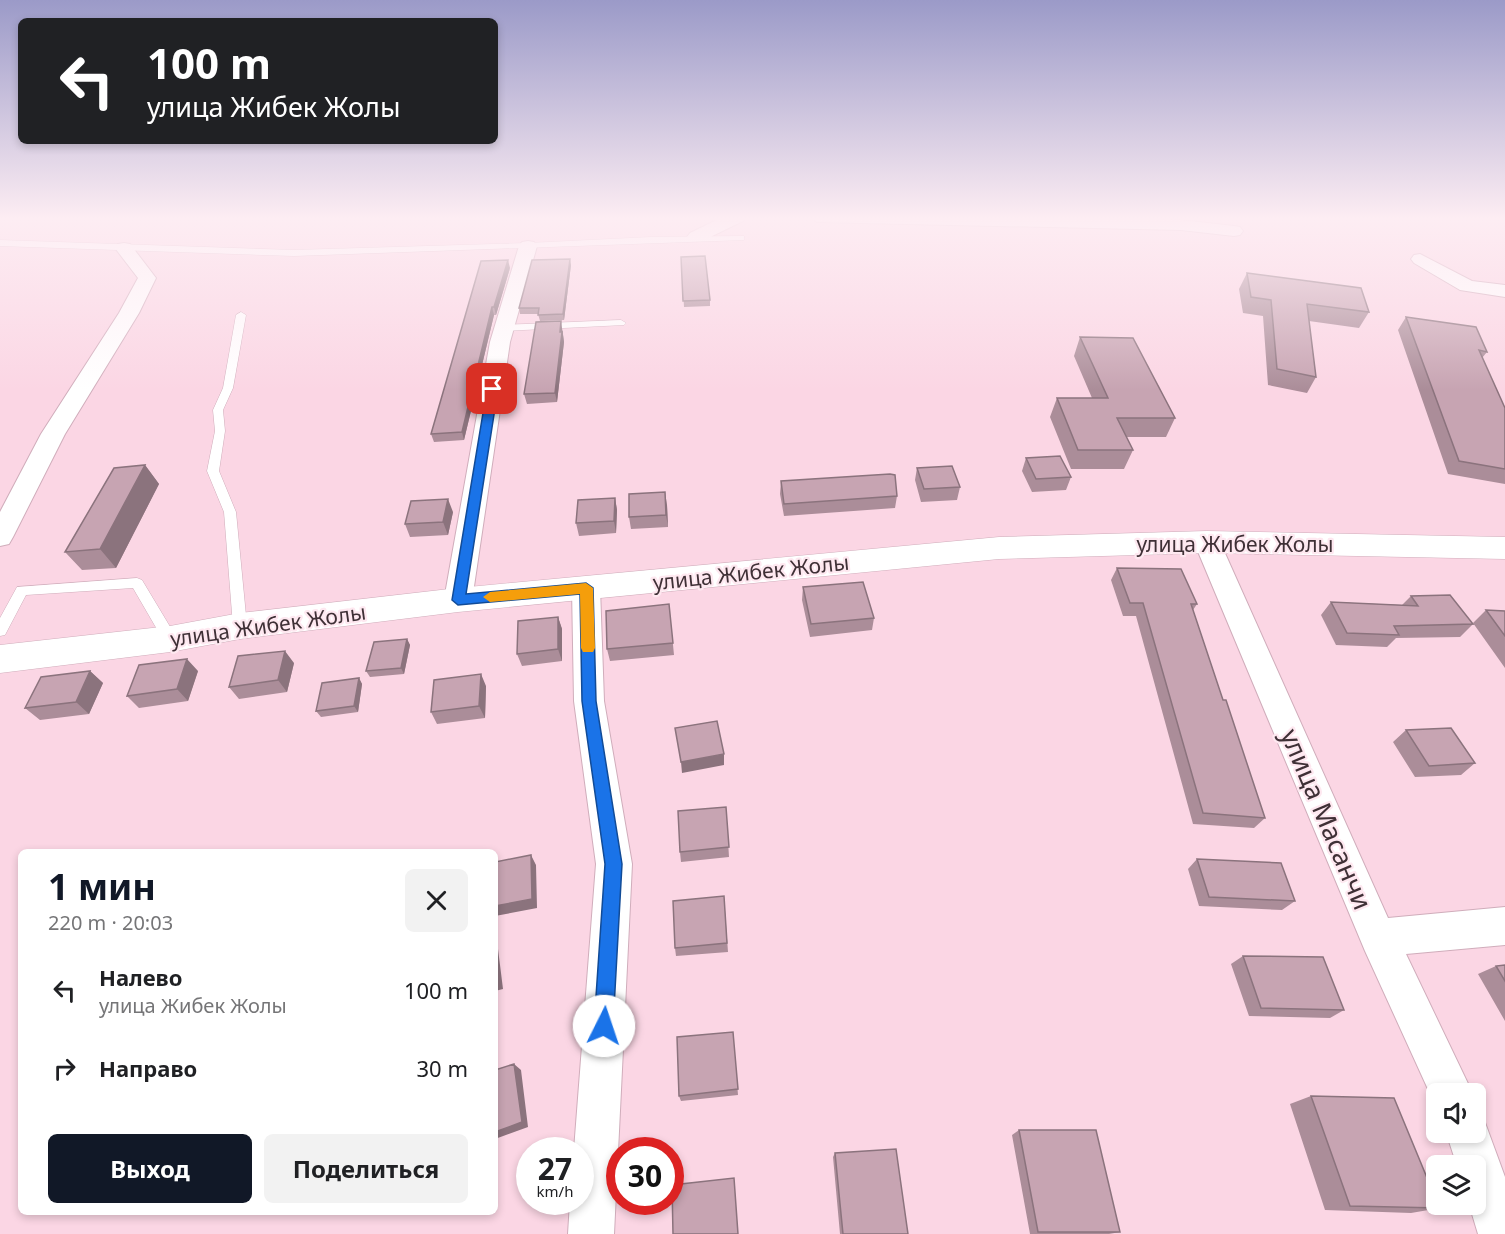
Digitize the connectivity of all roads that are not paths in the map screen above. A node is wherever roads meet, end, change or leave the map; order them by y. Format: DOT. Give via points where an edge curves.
graph roads {
  1 [pos="144,275"];
  2 [pos="520,275"];
  3 [pos="1447,275"];
  4 [pos="1505,291"];
  5 [pos="241,315"];
  6 [pos="621,323"];
  7 [pos="504,328"];
  8 [pos="0,537"];
  9 [pos="1207,542"];
  10 [pos="1505,548"];
  11 [pos="586,588"];
  12 [pos="458,600"];
  13 [pos="240,626"];
  14 [pos="0,631"];
  15 [pos="170,639"];
  16 [pos="0,659"];
  17 [pos="1505,926"];
  18 [pos="1378,938"];
  19 [pos="1447,1083"];
  20 [pos="1472,1143"];
  21 [pos="591,1234"];
  22 [pos="1501,1234"];
  1 -- 8 [label="street" via="147,278 129,314 53,434"];
  2 -- 7 [label="street"];
  3 -- 4 [label="street" via="1467,286"];
  5 -- 13 [label="lane" via="228,388 218,410 220,431 213,471 230,512"];
  6 -- 7 [label="lane"];
  7 -- 12 [label="street"];
  9 -- 10 [label="main road, улица Жибек Жолы"];
  9 -- 11 [label="main road, улица Жибек Жолы" via="999,548"];
  9 -- 18 [label="street, улица Масанчи"];
  11 -- 12 [label="main road, улица Жибек Жолы"];
  11 -- 21 [label="street" via="589,701 614,864"];
  12 -- 13 [label="main road, улица Жибек Жолы"];
  13 -- 15 [label="main road, улица Жибек Жолы"];
  14 -- 15 [label="lane" via="22,590 137,583"];
  15 -- 16 [label="main road, улица Жибек Жолы"];
  17 -- 18 [label="street"];
  18 -- 19 [label="street, улица Масанчи"];
  20 -- 22 [label="street"];
}
